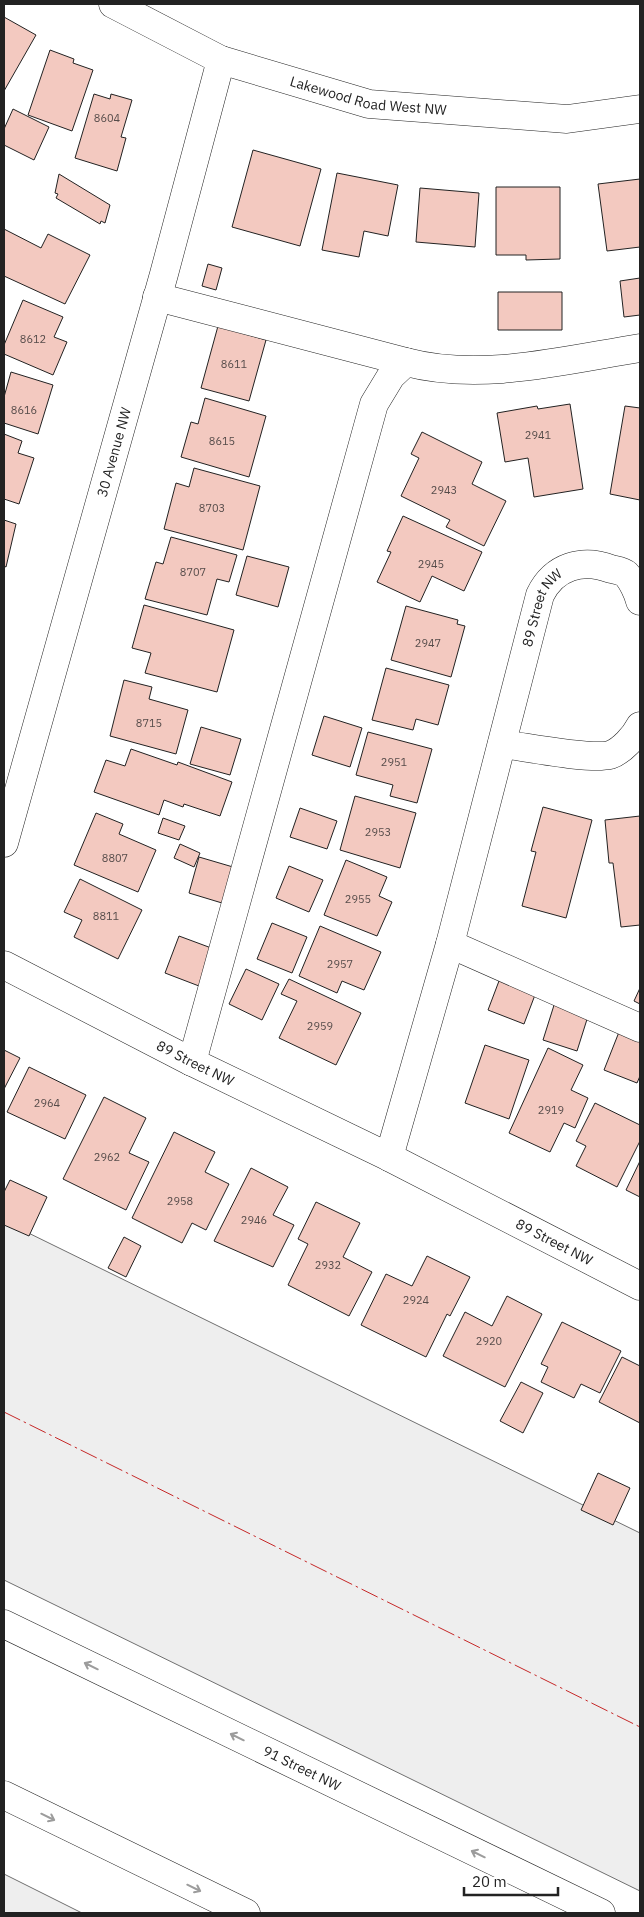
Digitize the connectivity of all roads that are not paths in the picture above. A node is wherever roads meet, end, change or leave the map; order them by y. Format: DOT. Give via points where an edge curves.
graph roads {
  1 [pos="113,4"];
  2 [pos="221,60"];
  3 [pos="640,109"];
  4 [pos="157,297"];
  5 [pos="640,348"];
  6 [pos="406,362"];
  7 [pos="640,601"];
  8 [pos="640,726"];
  9 [pos="502,744"];
  10 [pos="4,843"];
  11 [pos="450,944"];
  12 [pos="4,965"];
  13 [pos="640,1028"];
  14 [pos="192,1062"];
  15 [pos="389,1157"];
  16 [pos="640,1286"];
  17 [pos="4,1624"];
  18 [pos="4,1795"];
  19 [pos="246,1913"];
  20 [pos="601,1913"];
  1 -- 2 [label="street, Lakewood Road West NW"];
  2 -- 3 [label="street, Lakewood Road West NW" via="369,104 567,119"];
  2 -- 4 [label="street, 30 Avenue NW"];
  4 -- 6 [label="street"];
  4 -- 10 [label="street, 30 Avenue NW"];
  5 -- 6 [label="street" via="596,358 479,370 452,371"];
  6 -- 14 [label="street" via="391,376 374,404"];
  7 -- 9 [label="street, 89 Street NW" via="626,574 599,564 576,564 555,575 545,585"];
  8 -- 9 [label="street" via="627,743 611,754 592,756"];
  9 -- 11 [label="street, 89 Street NW"];
  11 -- 13 [label="street"];
  11 -- 15 [label="street, 89 Street NW"];
  12 -- 14 [label="street, 89 Street NW"];
  14 -- 15 [label="street, 89 Street NW"];
  15 -- 16 [label="street, 89 Street NW"];
  20 -- 17 [label="street, 91 Street NW, one-way"];
  18 -- 19 [label="street, one-way"];
}
